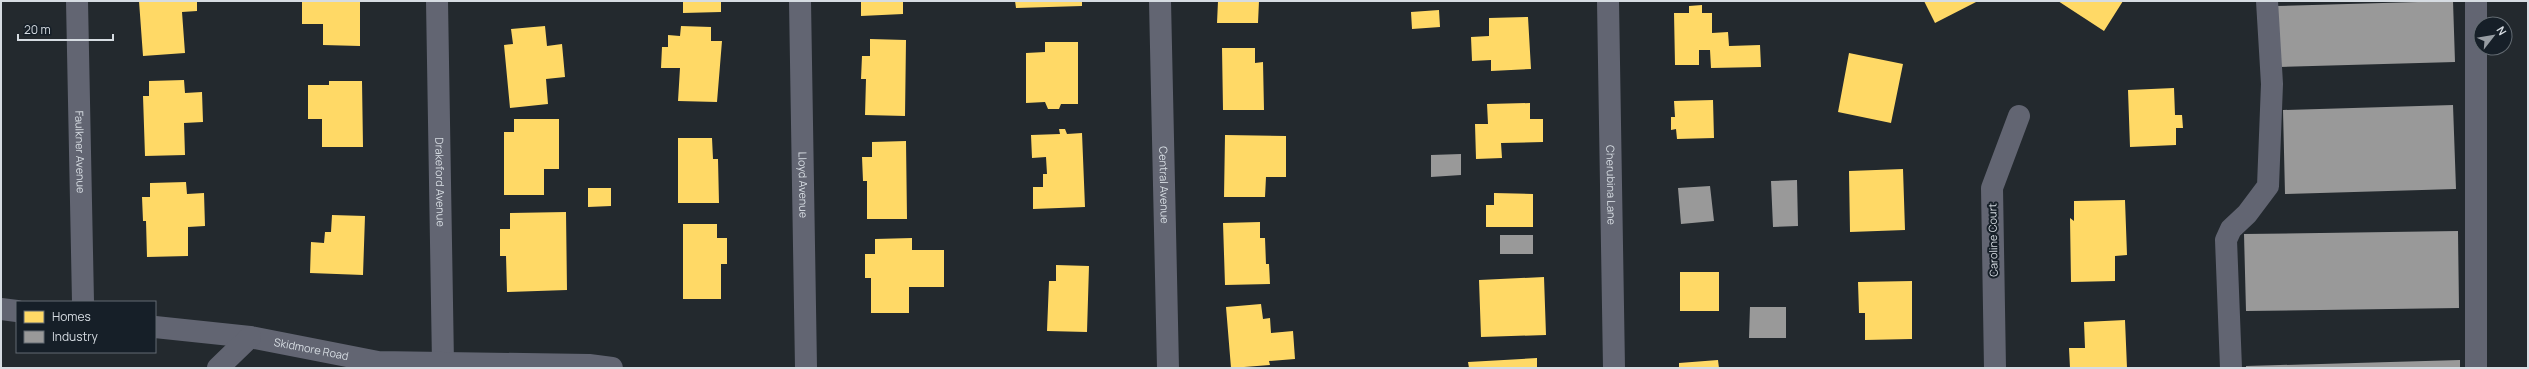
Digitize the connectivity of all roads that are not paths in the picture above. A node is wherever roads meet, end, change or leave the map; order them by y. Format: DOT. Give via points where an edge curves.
graph roads {
  1 [pos="76,1"];
  2 [pos="437,1"];
  3 [pos="800,1"];
  4 [pos="1160,1"];
  5 [pos="1608,1"];
  6 [pos="2267,1"];
  7 [pos="2476,1"];
  8 [pos="2019,116"];
  9 [pos="83,301"];
  10 [pos="1,309"];
  11 [pos="16,311"];
  12 [pos="156,327"];
  13 [pos="250,336"];
  14 [pos="443,364"];
  15 [pos="218,368"];
  16 [pos="612,368"];
  17 [pos="806,368"];
  18 [pos="1168,368"];
  19 [pos="1614,368"];
  20 [pos="1995,368"];
  21 [pos="2231,368"];
  22 [pos="2476,368"];
  1 -- 9 [label="street, Faulkner Avenue"];
  2 -- 14 [label="street, Drakeford Avenue"];
  3 -- 17 [label="street, Lloyd Avenue"];
  4 -- 18 [label="street, Central Avenue"];
  5 -- 19 [label="street, Cherubina Lane"];
  6 -- 21 [label="street" via="2272,84 2268,186 2247,214 2231,229 2226,240"];
  7 -- 22 [label="street"];
  8 -- 20 [label="street, Caroline Court" via="1992,188"];
  10 -- 11 [label="street"];
  12 -- 13 [label="street, Skidmore Road"];
  13 -- 14 [label="street, Skidmore Road" via="378,362"];
  13 -- 15 [label="street"];
  14 -- 16 [label="street, Skidmore Road" via="588,365"];
}
